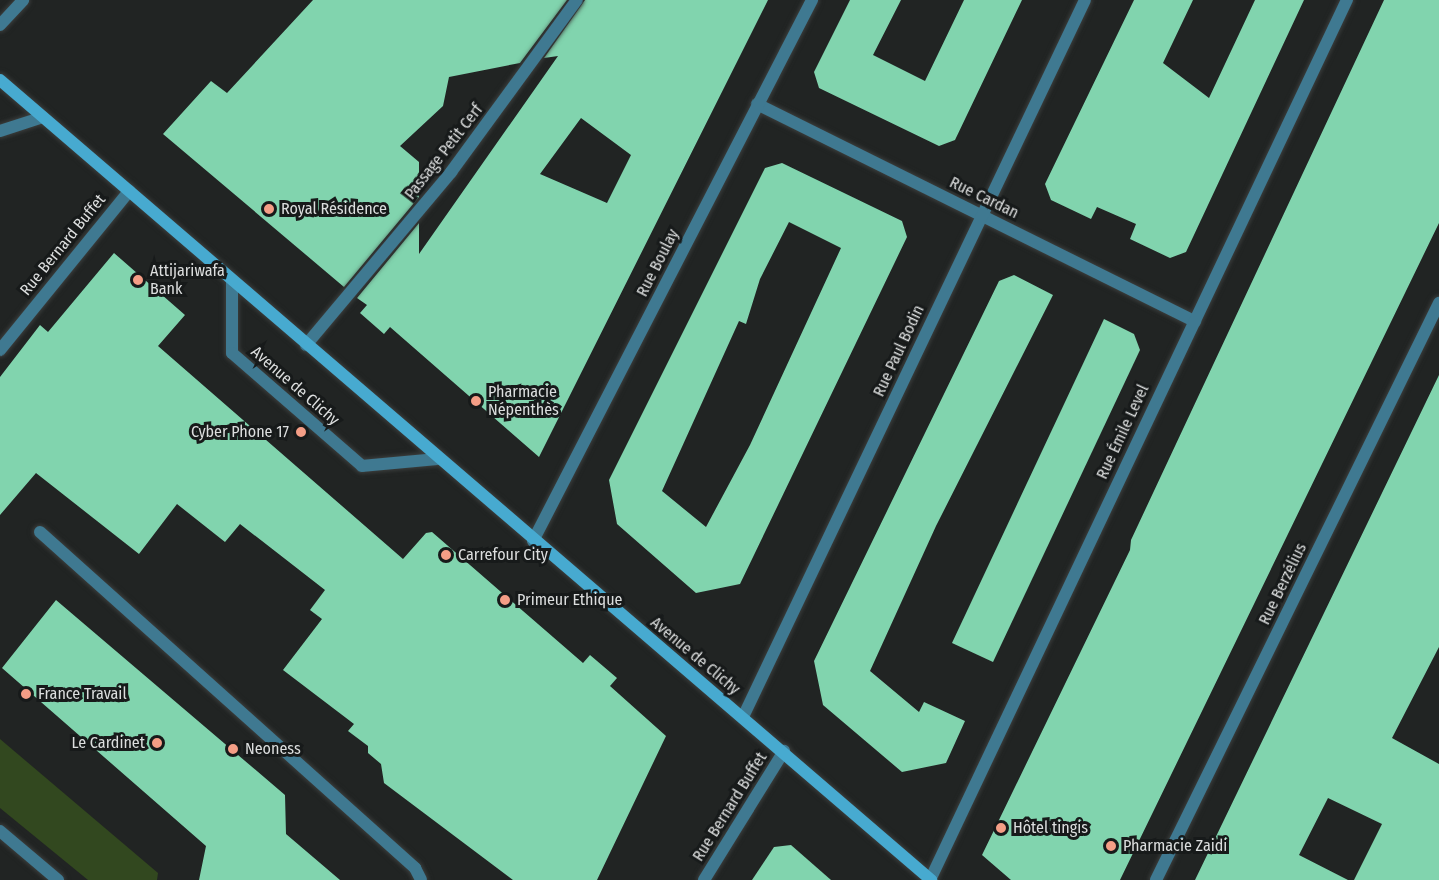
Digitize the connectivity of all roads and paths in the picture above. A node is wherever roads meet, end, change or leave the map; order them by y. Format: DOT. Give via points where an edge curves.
graph roads {
  1 [pos="23,0"];
  2 [pos="577,0"];
  3 [pos="812,0"];
  4 [pos="1085,0"];
  5 [pos="1347,0"];
  6 [pos="0,24"];
  7 [pos="0,80"];
  8 [pos="757,104"];
  9 [pos="43,117"];
  10 [pos="0,131"];
  11 [pos="129,191"];
  12 [pos="983,216"];
  13 [pos="232,280"];
  14 [pos="1439,303"];
  15 [pos="1196,321"];
  16 [pos="306,345"];
  17 [pos="0,350"];
  18 [pos="437,459"];
  19 [pos="40,532"];
  20 [pos="533,541"];
  21 [pos="742,717"];
  22 [pos="784,751"];
  23 [pos="0,831"];
  24 [pos="58,880"];
  25 [pos="421,880"];
  26 [pos="704,880"];
  27 [pos="931,880"];
  28 [pos="1156,880"];
  1 -- 6 [label="street"];
  2 -- 16 [label="street, Passage Petit Cerf" via="451,172"];
  3 -- 8 [label="street, Rue Boulay"];
  4 -- 12 [label="street, Rue Paul Bodin"];
  5 -- 15 [label="street, Rue Émile Level"];
  7 -- 9 [label="main road, Avenue de Clichy"];
  8 -- 12 [label="street, Rue Cardan"];
  8 -- 20 [label="street, Rue Boulay"];
  9 -- 10 [label="street"];
  9 -- 11 [label="main road, Avenue de Clichy"];
  11 -- 13 [label="main road, Avenue de Clichy"];
  11 -- 17 [label="street, Rue Bernard Buffet"];
  12 -- 15 [label="street, Rue Cardan"];
  12 -- 21 [label="street, Rue Paul Bodin"];
  13 -- 16 [label="main road, Avenue de Clichy"];
  13 -- 18 [label="street, Avenue de Clichy" via="232,353 362,466"];
  14 -- 28 [label="street, Rue Berzélius"];
  15 -- 27 [label="street, Rue Émile Level"];
  16 -- 18 [label="main road, Avenue de Clichy"];
  18 -- 20 [label="main road, Avenue de Clichy"];
  19 -- 25 [label="street" via="415,868"];
  20 -- 21 [label="main road, Avenue de Clichy"];
  21 -- 22 [label="main road, Avenue de Clichy"];
  22 -- 26 [label="street, Rue Bernard Buffet"];
  22 -- 27 [label="main road, Avenue de Clichy"];
  23 -- 24 [label="street"];
}
